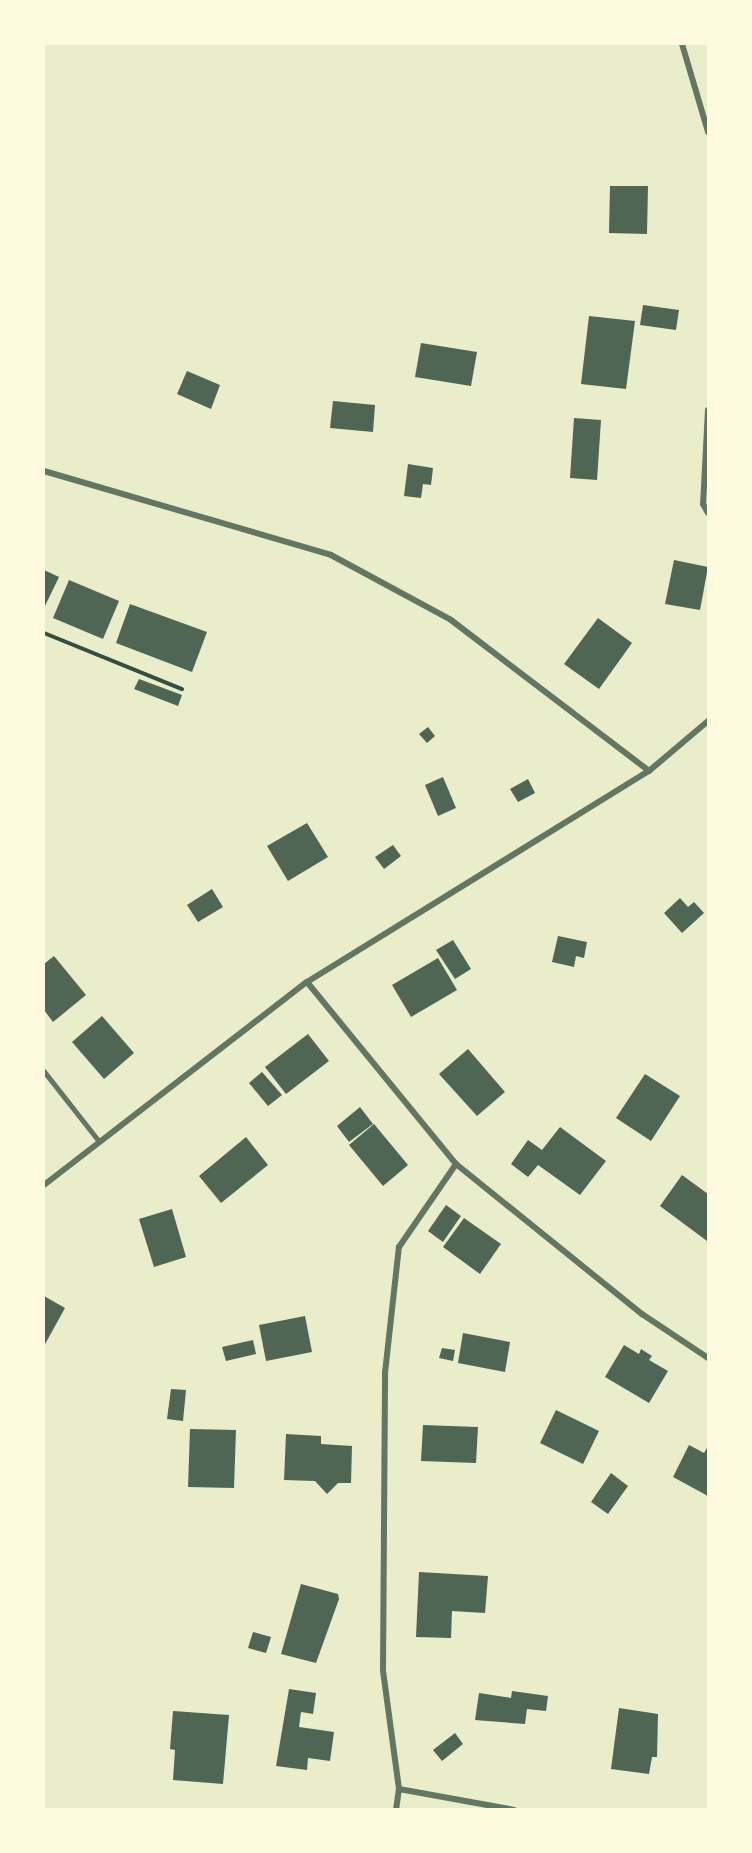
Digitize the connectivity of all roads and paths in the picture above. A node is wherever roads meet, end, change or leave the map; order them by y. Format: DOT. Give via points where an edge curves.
graph roads {
  1 [pos="682,44"];
  2 [pos="708,132"];
  3 [pos="708,410"];
  4 [pos="44,471"];
  5 [pos="708,513"];
  6 [pos="44,633"];
  7 [pos="182,689"];
  8 [pos="708,720"];
  9 [pos="649,771"];
  10 [pos="307,982"];
  11 [pos="44,1071"];
  12 [pos="99,1141"];
  13 [pos="456,1164"];
  14 [pos="44,1185"];
  15 [pos="708,1359"];
  16 [pos="399,1789"];
  17 [pos="396,1809"];
  18 [pos="514,1809"];
  1 -- 2 [label="street"];
  3 -- 5 [label="street" via="703,504"];
  4 -- 9 [label="street" via="331,555 451,620"];
  6 -- 7 [label="path"];
  8 -- 9 [label="street"];
  9 -- 10 [label="street"];
  10 -- 12 [label="street"];
  10 -- 13 [label="street"];
  11 -- 12 [label="lane"];
  12 -- 14 [label="street"];
  13 -- 15 [label="street" via="642,1314"];
  13 -- 16 [label="street" via="399,1247 385,1373 383,1670"];
  16 -- 17 [label="street"];
  16 -- 18 [label="street"];
}
